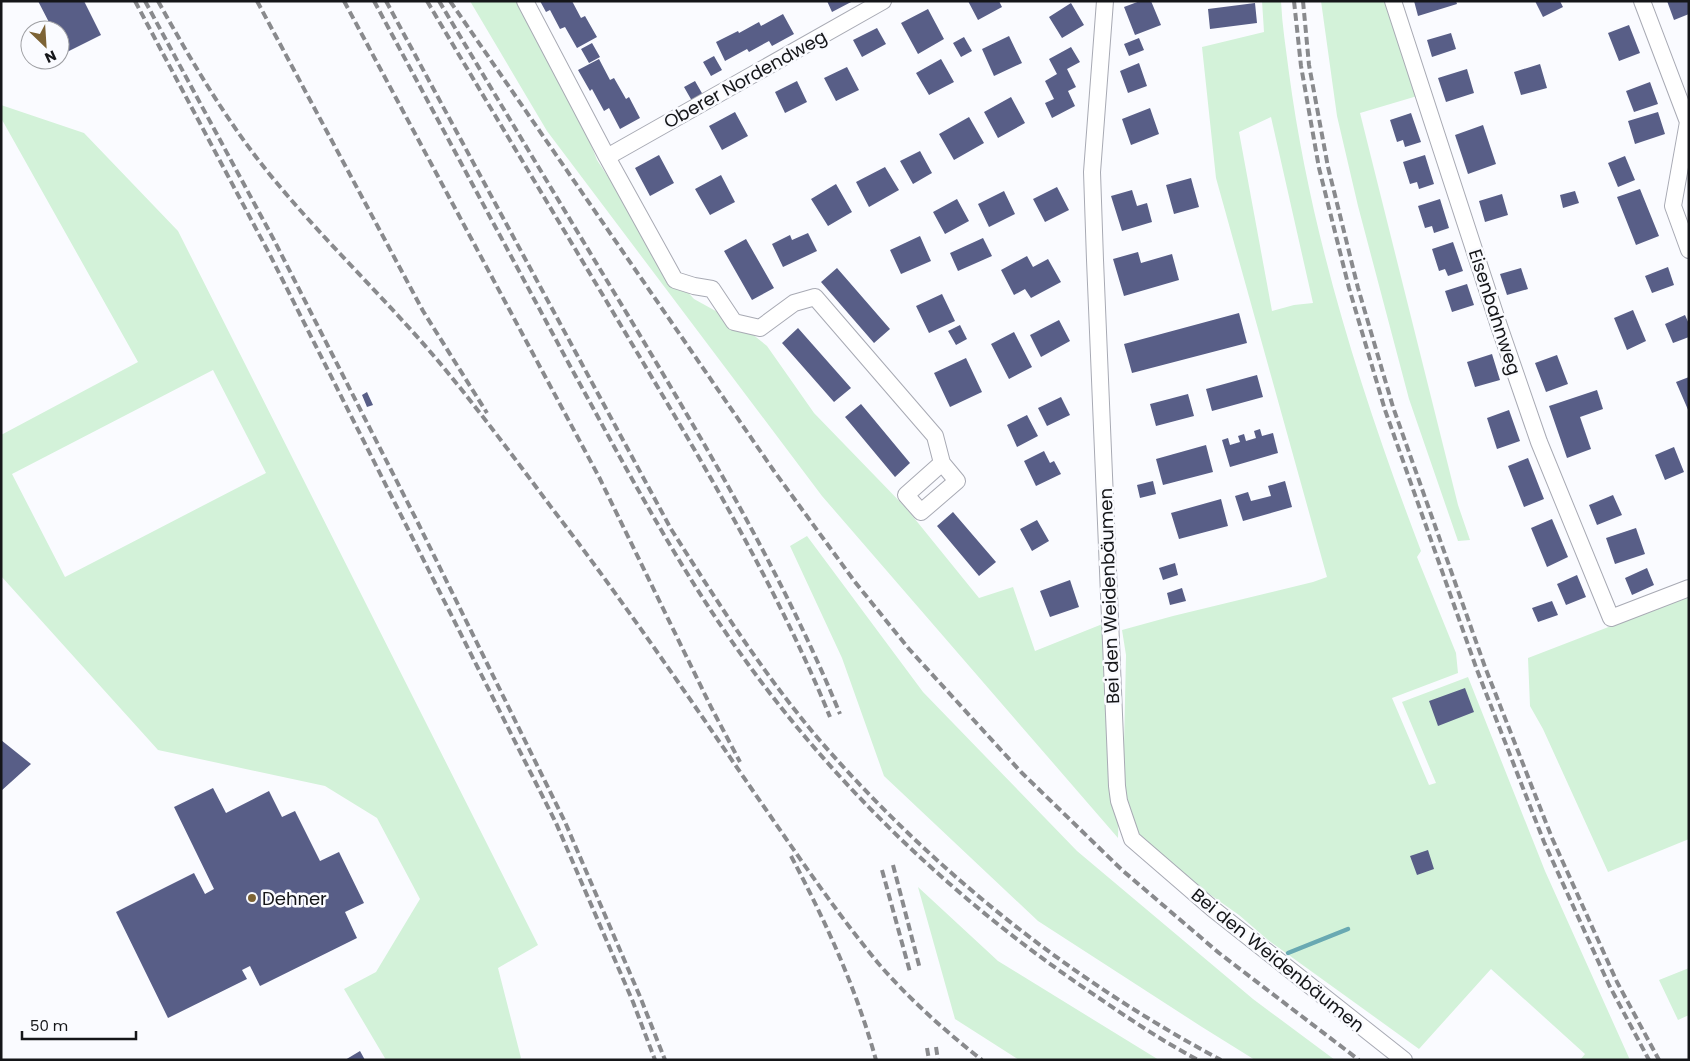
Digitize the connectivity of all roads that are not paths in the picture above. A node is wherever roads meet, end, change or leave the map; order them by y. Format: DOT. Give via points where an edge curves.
graph roads {
  1 [pos="525,1"];
  2 [pos="883,1"];
  3 [pos="1106,1"];
  4 [pos="1393,1"];
  5 [pos="1642,1"];
  6 [pos="607,157"];
  7 [pos="1689,250"];
  8 [pos="942,463"];
  9 [pos="1689,588"];
  10 [pos="1404,1060"];
  1 -- 6 [label="street"];
  2 -- 6 [label="street, Oberer Nordendweg"];
  3 -- 10 [label="street, Bei den Weidenbäumen" via="1092,172 1119,801 1132,839 1213,910"];
  4 -- 9 [label="street, Eisenbahnweg" via="1539,442 1611,618"];
  5 -- 7 [label="street" via="1688,122 1672,206"];
  6 -- 8 [label="street" via="675,280 712,289 734,322 760,328 794,303 814,297 936,436"];
}
